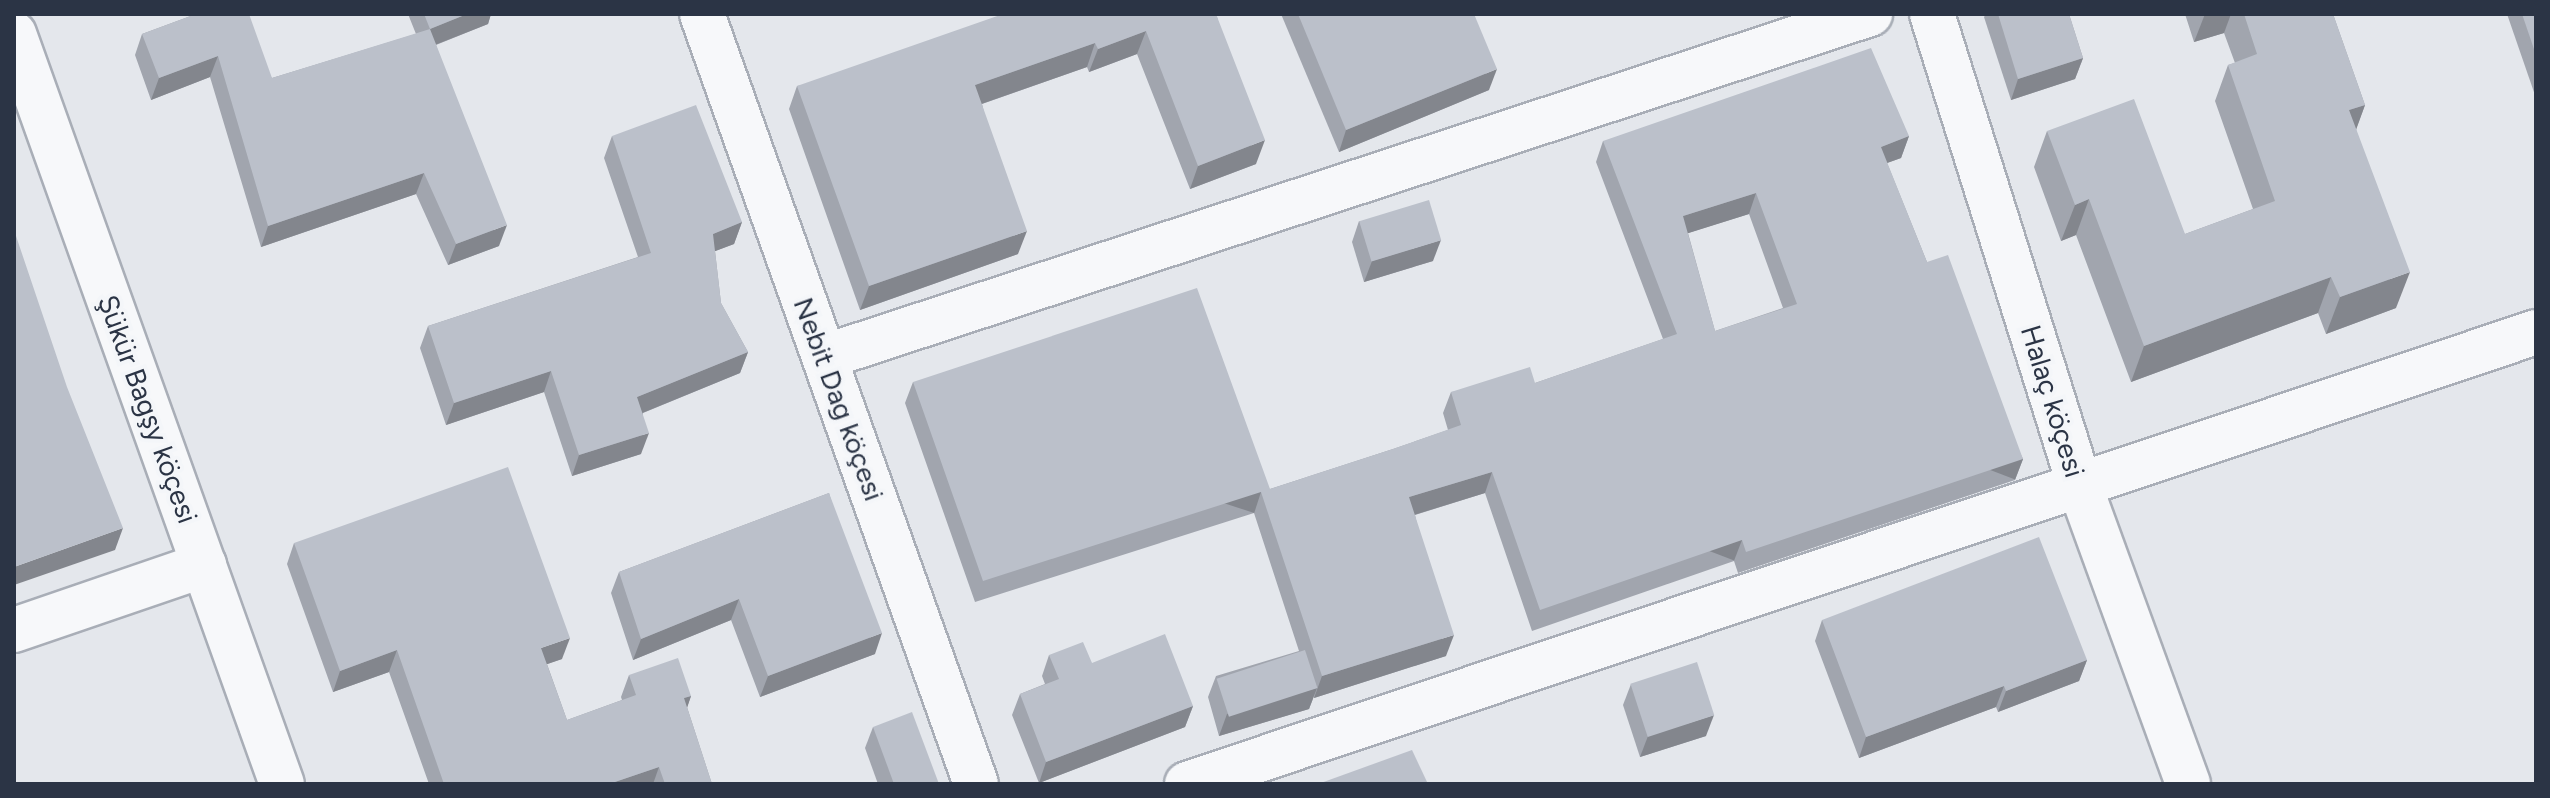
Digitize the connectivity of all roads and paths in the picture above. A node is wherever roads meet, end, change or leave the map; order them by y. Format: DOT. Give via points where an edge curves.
graph roads {
  1 [pos="702,14"];
  2 [pos="1870,14"];
  3 [pos="1932,14"];
  4 [pos="18,58"];
  5 [pos="2536,332"];
  6 [pos="824,357"];
  7 [pos="2079,484"];
  8 [pos="204,565"];
  9 [pos="14,630"];
  10 [pos="282,784"];
  11 [pos="976,784"];
  12 [pos="1187,784"];
  13 [pos="2188,784"];
  1 -- 6 [label="street, Nebit Dag köçesi"];
  2 -- 6 [label="street"];
  3 -- 7 [label="street, Halaç köçesi"];
  4 -- 8 [label="street, Şükür Bagşy köçesi"];
  5 -- 7 [label="street"];
  6 -- 11 [label="street, Nebit Dag köçesi"];
  7 -- 12 [label="street"];
  7 -- 13 [label="street, Halaç köçesi"];
  8 -- 9 [label="street"];
  8 -- 10 [label="street, Şükür Bagşy köçesi"];
}
